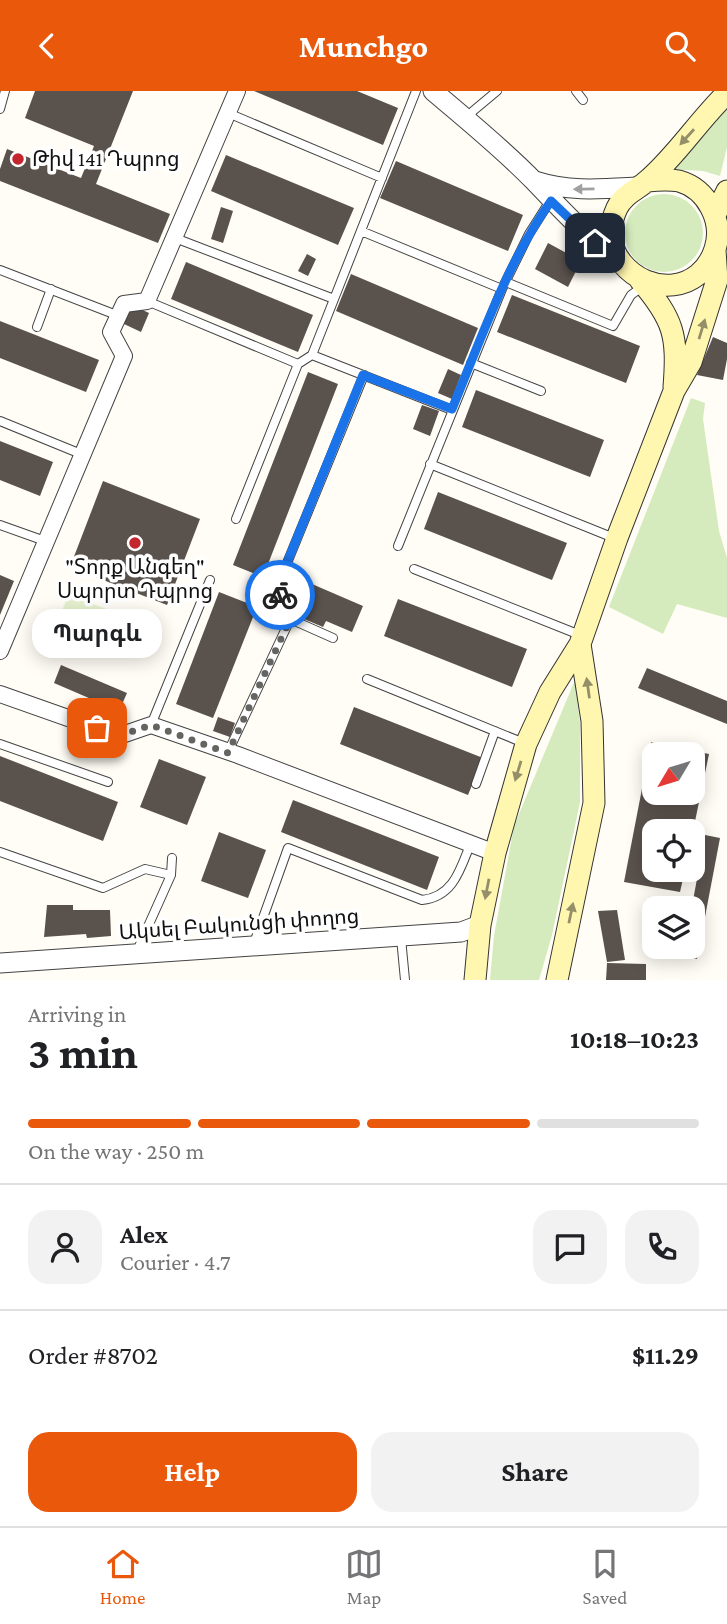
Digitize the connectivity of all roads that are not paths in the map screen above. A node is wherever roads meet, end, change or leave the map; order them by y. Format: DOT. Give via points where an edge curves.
graph roads {
  1 [pos="5,91"];
  2 [pos="237,91"];
  3 [pos="416,91"];
  4 [pos="433,91"];
  5 [pos="497,91"];
  6 [pos="576,91"];
  7 [pos="727,93"];
  8 [pos="583,100"];
  9 [pos="0,109"];
  10 [pos="228,113"];
  11 [pos="467,120"];
  12 [pos="382,178"];
  13 [pos="534,181"];
  14 [pos="641,184"];
  15 [pos="727,191"];
  16 [pos="551,201"];
  17 [pos="715,215"];
  18 [pos="361,231"];
  19 [pos="175,238"];
  20 [pos="715,250"];
  21 [pos="617,258"];
  22 [pos="0,270"];
  23 [pos="642,283"];
  24 [pos="504,286"];
  25 [pos="51,289"];
  26 [pos="334,299"];
  27 [pos="147,301"];
  28 [pos="119,316"];
  29 [pos="37,327"];
  30 [pos="313,355"];
  31 [pos="471,363"];
  32 [pos="298,364"];
  33 [pos="363,375"];
  34 [pos="674,390"];
  35 [pos="541,391"];
  36 [pos="452,409"];
  37 [pos="0,421"];
  38 [pos="81,454"];
  39 [pos="430,464"];
  40 [pos="236,519"];
  41 [pos="0,525"];
  42 [pos="617,538"];
  43 [pos="45,541"];
  44 [pos="398,546"];
  45 [pos="414,569"];
  46 [pos="210,580"];
  47 [pos="288,618"];
  48 [pos="333,638"];
  49 [pos="582,640"];
  50 [pos="2,642"];
  51 [pos="367,679"];
  52 [pos="0,694"];
  53 [pos="151,725"];
  54 [pos="495,731"];
  55 [pos="0,744"];
  56 [pos="526,744"];
  57 [pos="228,753"];
  58 [pos="108,782"];
  59 [pos="476,784"];
  60 [pos="470,845"];
  61 [pos="0,852"];
  62 [pos="495,853"];
  63 [pos="172,858"];
  64 [pos="171,875"];
  65 [pos="480,925"];
  66 [pos="401,935"];
  67 [pos="253,946"];
  68 [pos="136,954"];
  69 [pos="0,963"];
  70 [pos="405,980"];
  71 [pos="475,980"];
  72 [pos="556,980"];
  1 -- 9 [label="lane"];
  2 -- 10 [label="street"];
  3 -- 12 [label="lane"];
  4 -- 11 [label="street"];
  5 -- 11 [label="lane"];
  6 -- 8 [label="lane"];
  7 -- 14 [label="main road, one-way"];
  10 -- 12 [label="lane"];
  10 -- 19 [label="street"];
  11 -- 13 [label="street"];
  12 -- 18 [label="lane"];
  14 -- 13 [label="street, one-way" via="579,190"];
  13 -- 16 [label="street"];
  14 -- 17 [label="main road" via="666,180 690,186"];
  14 -- 21 [label="main road" via="618,206 612,220 610,240"];
  15 -- 17 [label="main road"];
  16 -- 21 [label="street"];
  16 -- 24 [label="lane"];
  17 -- 20 [label="main road"];
  18 -- 24 [label="lane"];
  18 -- 26 [label="lane"];
  19 -- 26 [label="lane"];
  19 -- 27 [label="street"];
  20 -- 23 [label="main road" via="701,271 679,284"];
  34 -- 20 [label="main road, one-way" via="691,362 717,280"];
  21 -- 23 [label="main road"];
  22 -- 25 [label="lane"];
  23 -- 24 [label="lane" via="613,326"];
  23 -- 34 [label="main road" via="665,311 674,334"];
  24 -- 31 [label="lane"];
  25 -- 28 [label="lane"];
  25 -- 29 [label="lane"];
  26 -- 30 [label="lane"];
  27 -- 28 [label="street" via="124,304"];
  27 -- 32 [label="lane"];
  28 -- 38 [label="street" via="111,332 124,356"];
  30 -- 32 [label="lane"];
  30 -- 33 [label="lane"];
  31 -- 35 [label="lane"];
  31 -- 36 [label="lane"];
  32 -- 40 [label="lane"];
  33 -- 36 [label="lane"];
  33 -- 47 [label="lane" via="278,585"];
  34 -- 42 [label="main road"];
  36 -- 39 [label="lane"];
  37 -- 38 [label="lane"];
  38 -- 43 [label="street"];
  39 -- 42 [label="lane"];
  39 -- 44 [label="lane"];
  41 -- 43 [label="lane"];
  42 -- 49 [label="main road"];
  43 -- 50 [label="street"];
  45 -- 49 [label="lane"];
  46 -- 53 [label="lane"];
  47 -- 48 [label="lane"];
  47 -- 57 [label="lane"];
  49 -- 56 [label="main road" via="550,692"];
  72 -- 49 [label="main road, one-way" via="594,803 592,722"];
  51 -- 54 [label="lane"];
  52 -- 53 [label="street" via="119,736"];
  53 -- 57 [label="street"];
  54 -- 56 [label="lane"];
  54 -- 59 [label="lane"];
  55 -- 58 [label="lane"];
  56 -- 62 [label="main road, one-way"];
  57 -- 60 [label="street"];
  60 -- 62 [label="street"];
  60 -- 67 [label="lane" via="457,878 444,893 422,900 288,848"];
  61 -- 64 [label="lane" via="103,888 145,869"];
  62 -- 65 [label="main road, one-way"];
  63 -- 64 [label="lane"];
  64 -- 68 [label="lane"];
  65 -- 66 [label="street, Ակսել Բակունցի փողոց" via="461,932"];
  65 -- 71 [label="main road"];
  66 -- 67 [label="street, Ակսել Բակունցի փողոց"];
  66 -- 70 [label="lane"];
  67 -- 68 [label="street, Ակսել Բակունցի փողոց"];
  68 -- 69 [label="street, Ակսել Բակունցի փողոց"];
}
